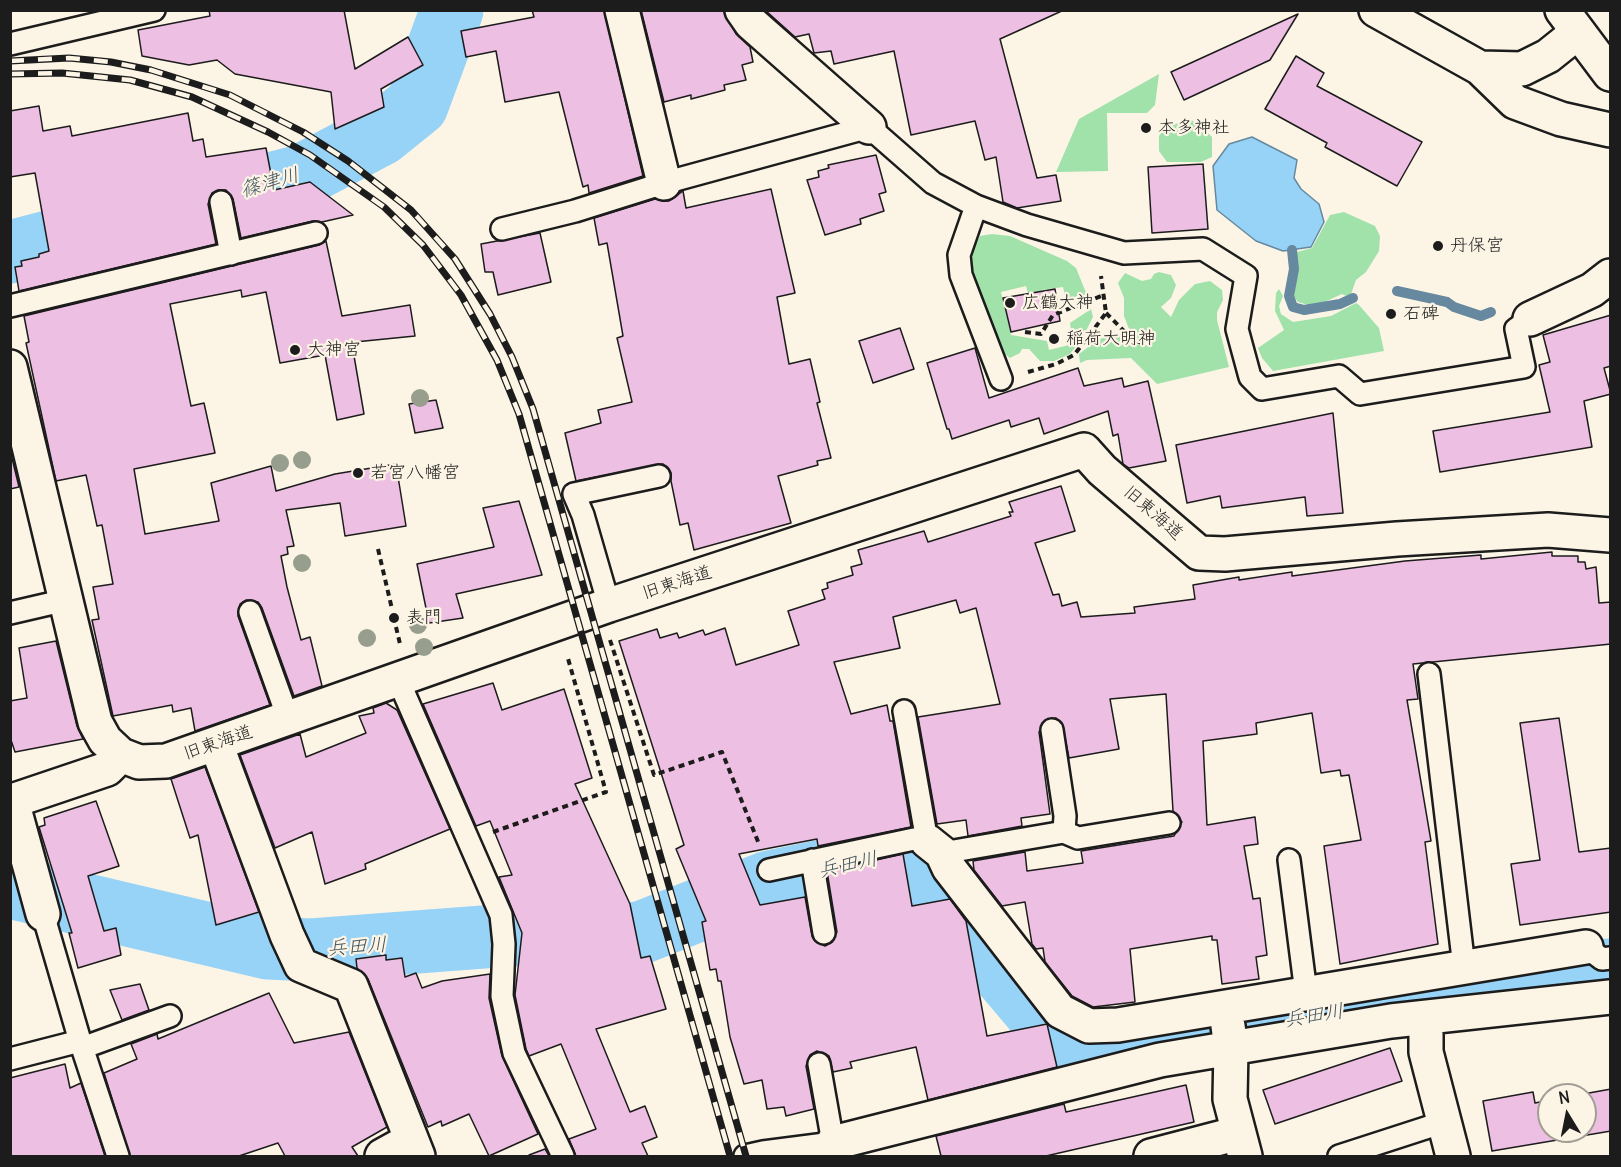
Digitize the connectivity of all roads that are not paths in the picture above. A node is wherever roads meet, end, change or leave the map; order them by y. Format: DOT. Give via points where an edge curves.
graph roads {
  1 [pos="154,10"];
  2 [pos="622,10"];
  3 [pos="742,10"];
  4 [pos="1376,10"];
  5 [pos="1570,21"];
  6 [pos="10,44"];
  7 [pos="1480,68"];
  8 [pos="1611,74"];
  9 [pos="869,127"];
  10 [pos="1611,130"];
  11 [pos="664,183"];
  12 [pos="221,202"];
  13 [pos="976,206"];
  14 [pos="502,229"];
  15 [pos="316,233"];
  16 [pos="231,254"];
  17 [pos="1611,276"];
  18 [pos="10,306"];
  19 [pos="1530,319"];
  20 [pos="10,367"];
  21 [pos="1001,379"];
  22 [pos="659,476"];
  23 [pos="1611,535"];
  24 [pos="66,600"];
  25 [pos="604,606"];
  26 [pos="250,612"];
  27 [pos="10,613"];
  28 [pos="1429,674"];
  29 [pos="397,677"];
  30 [pos="904,711"];
  31 [pos="288,718"];
  32 [pos="1052,730"];
  33 [pos="216,744"];
  34 [pos="121,755"];
  35 [pos="11,801"];
  36 [pos="1169,824"];
  37 [pos="1064,832"];
  38 [pos="935,847"];
  39 [pos="1289,860"];
  40 [pos="813,868"];
  41 [pos="769,870"];
  42 [pos="25,873"];
  43 [pos="43,914"];
  44 [pos="824,933"];
  45 [pos="1598,952"];
  46 [pos="1464,967"];
  47 [pos="1306,993"];
  48 [pos="1611,997"];
  49 [pos="170,1016"];
  50 [pos="1426,1019"];
  51 [pos="1228,1027"];
  52 [pos="81,1044"];
  53 [pos="10,1059"];
  54 [pos="819,1064"];
  55 [pos="1444,1122"];
  56 [pos="833,1143"];
  57 [pos="1242,1145"];
  58 [pos="415,1148"];
  59 [pos="118,1156"];
  60 [pos="382,1156"];
  61 [pos="563,1156"];
  62 [pos="745,1156"];
  63 [pos="1151,1156"];
  64 [pos="1339,1156"];
  65 [pos="1454,1156"];
  1 -- 6 [label="lane"];
  2 -- 11 [label="street"];
  3 -- 9 [label="street" via="751,23"];
  4 -- 7 [label="street"];
  5 -- 7 [label="street" via="1548,56 1522,69"];
  5 -- 8 [label="street"];
  7 -- 10 [label="street" via="1515,102 1561,119"];
  9 -- 11 [label="lane"];
  9 -- 13 [label="lane" via="933,183"];
  11 -- 14 [label="lane"];
  12 -- 16 [label="lane"];
  13 -- 19 [label="lane" via="1124,254 1203,249 1246,276 1237,329 1250,377 1262,389 1339,376 1360,394 1524,367 1516,329"];
  13 -- 21 [label="lane" via="959,255 961,274"];
  15 -- 16 [label="lane"];
  16 -- 18 [label="lane"];
  17 -- 19 [label="street" via="1592,290"];
  20 -- 24 [label="street"];
  22 -- 25 [label="lane" via="574,494 584,515"];
  23 -- 25 [label="street, 旧東海道" via="1548,530 1225,554 1199,552 1102,470 1084,450"];
  24 -- 27 [label="lane"];
  24 -- 34 [label="street" via="95,722 105,740"];
  25 -- 29 [label="street, 旧東海道"];
  26 -- 31 [label="lane"];
  28 -- 46 [label="lane"];
  29 -- 31 [label="street, 旧東海道"];
  29 -- 61 [label="lane" via="501,915 502,996 514,1053"];
  30 -- 38 [label="lane"];
  31 -- 33 [label="street, 旧東海道"];
  32 -- 37 [label="lane"];
  33 -- 34 [label="street, 旧東海道" via="166,760 139,762"];
  33 -- 58 [label="street" via="301,965 351,986"];
  34 -- 35 [label="street" via="107,769"];
  35 -- 42 [label="street"];
  36 -- 37 [label="lane" via="1078,838"];
  37 -- 38 [label="lane"];
  38 -- 40 [label="lane" via="914,839"];
  38 -- 51 [label="street" via="1060,1011 1089,1026"];
  39 -- 47 [label="lane"];
  40 -- 41 [label="lane"];
  40 -- 44 [label="lane"];
  42 -- 43 [label="street"];
  43 -- 52 [label="lane"];
  45 -- 46 [label="street"];
  46 -- 47 [label="street"];
  47 -- 51 [label="street"];
  48 -- 50 [label="street"];
  49 -- 52 [label="lane"];
  50 -- 51 [label="street"];
  50 -- 55 [label="street" via="1426,1052"];
  51 -- 56 [label="street" via="1160,1060"];
  51 -- 57 [label="street" via="1230,1099"];
  52 -- 53 [label="lane"];
  52 -- 59 [label="lane"];
  54 -- 56 [label="lane"];
  55 -- 64 [label="lane"];
  55 -- 65 [label="street"];
  56 -- 62 [label="lane"];
  57 -- 63 [label="street"];
  58 -- 60 [label="street"];
}
